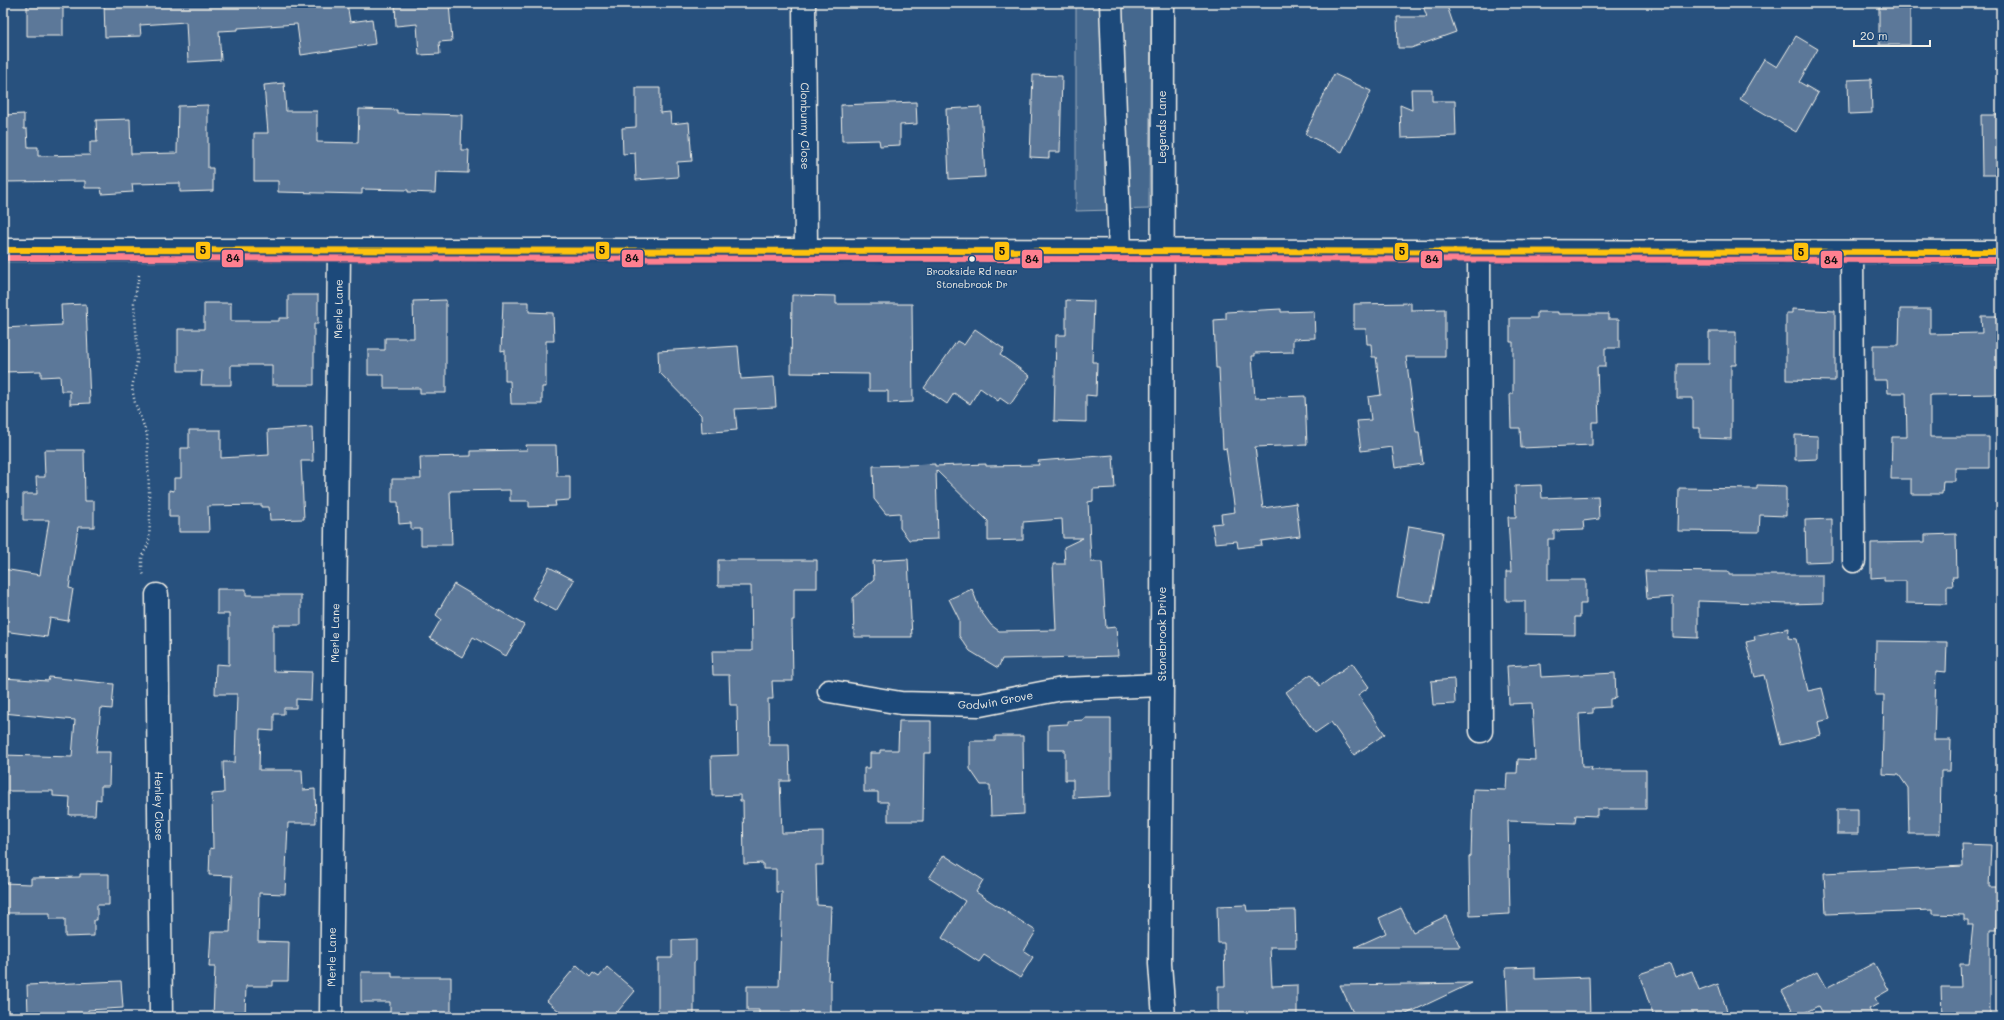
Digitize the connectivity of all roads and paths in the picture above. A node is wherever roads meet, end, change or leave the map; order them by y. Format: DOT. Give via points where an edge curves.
graph roads {
  1 [pos="804,3"];
  2 [pos="1111,3"];
  3 [pos="1163,3"];
  4 [pos="3,250"];
  5 [pos="339,250"];
  6 [pos="806,250"];
  7 [pos="1120,250"];
  8 [pos="1162,250"];
  9 [pos="1480,251"];
  10 [pos="1852,252"];
  11 [pos="2001,252"];
  12 [pos="139,275"];
  13 [pos="1854,561"];
  14 [pos="151,586"];
  15 [pos="1162,685"];
  16 [pos="829,691"];
  17 [pos="1481,731"];
  18 [pos="161,1017"];
  19 [pos="331,1017"];
  20 [pos="1164,1017"];
  1 -- 6 [label="street, Clonbunny Close"];
  2 -- 7 [label="street"];
  3 -- 8 [label="street, Legends Lane"];
  4 -- 5 [label="street"];
  5 -- 6 [label="street"];
  5 -- 19 [label="street, Merle Lane"];
  6 -- 7 [label="street"];
  7 -- 8 [label="street"];
  8 -- 9 [label="street"];
  8 -- 15 [label="street, Stonebrook Drive"];
  9 -- 10 [label="street"];
  9 -- 17 [label="street"];
  10 -- 11 [label="street"];
  10 -- 13 [label="street"];
  12 -- 14 [label="path" via="134,303 138,356 132,388 147,434 150,520 149,542 142,557 142,570"];
  14 -- 18 [label="street, Henley Close"];
  15 -- 16 [label="street, Godwin Grove" via="1062,689 980,705 901,703"];
  15 -- 20 [label="street, Stonebrook Drive" via="1160,964"];
}
